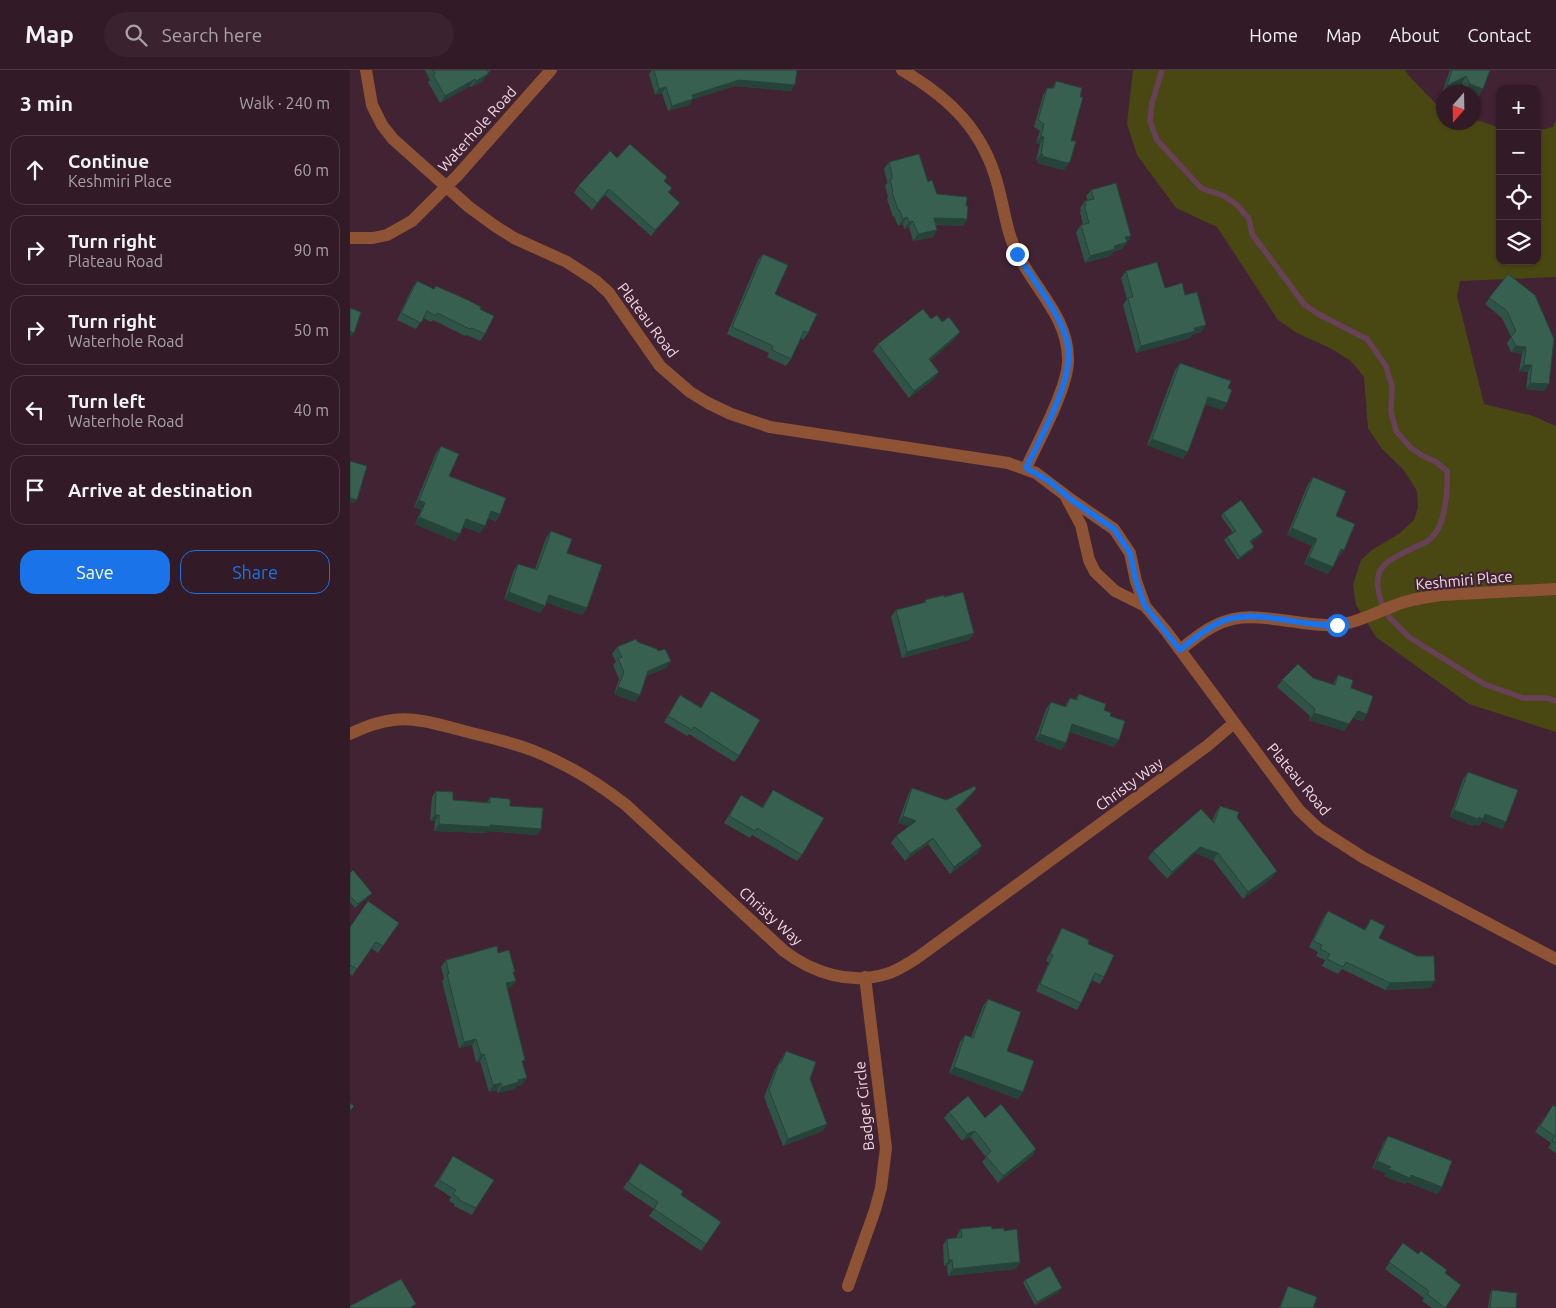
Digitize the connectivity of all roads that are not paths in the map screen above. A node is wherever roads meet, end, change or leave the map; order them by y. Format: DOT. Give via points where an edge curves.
graph roads {
  1 [pos="366,70"];
  2 [pos="551,70"];
  3 [pos="906,71"];
  4 [pos="446,186"];
  5 [pos="350,238"];
  6 [pos="1026,468"];
  7 [pos="1064,495"];
  8 [pos="1556,589"];
  9 [pos="1145,606"];
  10 [pos="1180,650"];
  11 [pos="1234,723"];
  12 [pos="350,734"];
  13 [pos="1556,959"];
  14 [pos="865,977"];
  15 [pos="848,1286"];
  1 -- 4 [label="street, Plateau Road" via="372,105 382,125 393,139"];
  2 -- 4 [label="street, Waterhole Road"];
  3 -- 6 [label="street" via="946,100 980,142 996,179 1017,254 1056,314 1068,346 1068,362 1059,397"];
  4 -- 5 [label="street, Waterhole Road" via="400,229 373,238"];
  4 -- 6 [label="street, Plateau Road" via="514,238 567,262 596,280 609,293 660,366 690,392 723,411 770,427"];
  6 -- 7 [label="street, Plateau Road" via="1049,481"];
  7 -- 9 [label="street, Plateau Road" via="1114,529 1123,540 1130,553"];
  7 -- 9 [label="street, Plateau Road" via="1081,525 1095,572 1116,591"];
  8 -- 10 [label="street, Keshmiri Place" via="1441,595 1396,605 1337,625 1242,617 1212,626"];
  9 -- 10 [label="street, Plateau Road"];
  10 -- 11 [label="street, Plateau Road"];
  11 -- 13 [label="street, Plateau Road" via="1299,810 1319,829 1364,858"];
  11 -- 14 [label="street, Christy Way" via="923,954 886,974"];
  12 -- 14 [label="street, Christy Way" via="376,723 414,719 506,742 557,761 626,805 799,962 831,975"];
  14 -- 15 [label="street, Badger Circle" via="886,1148 875,1210"];
}
